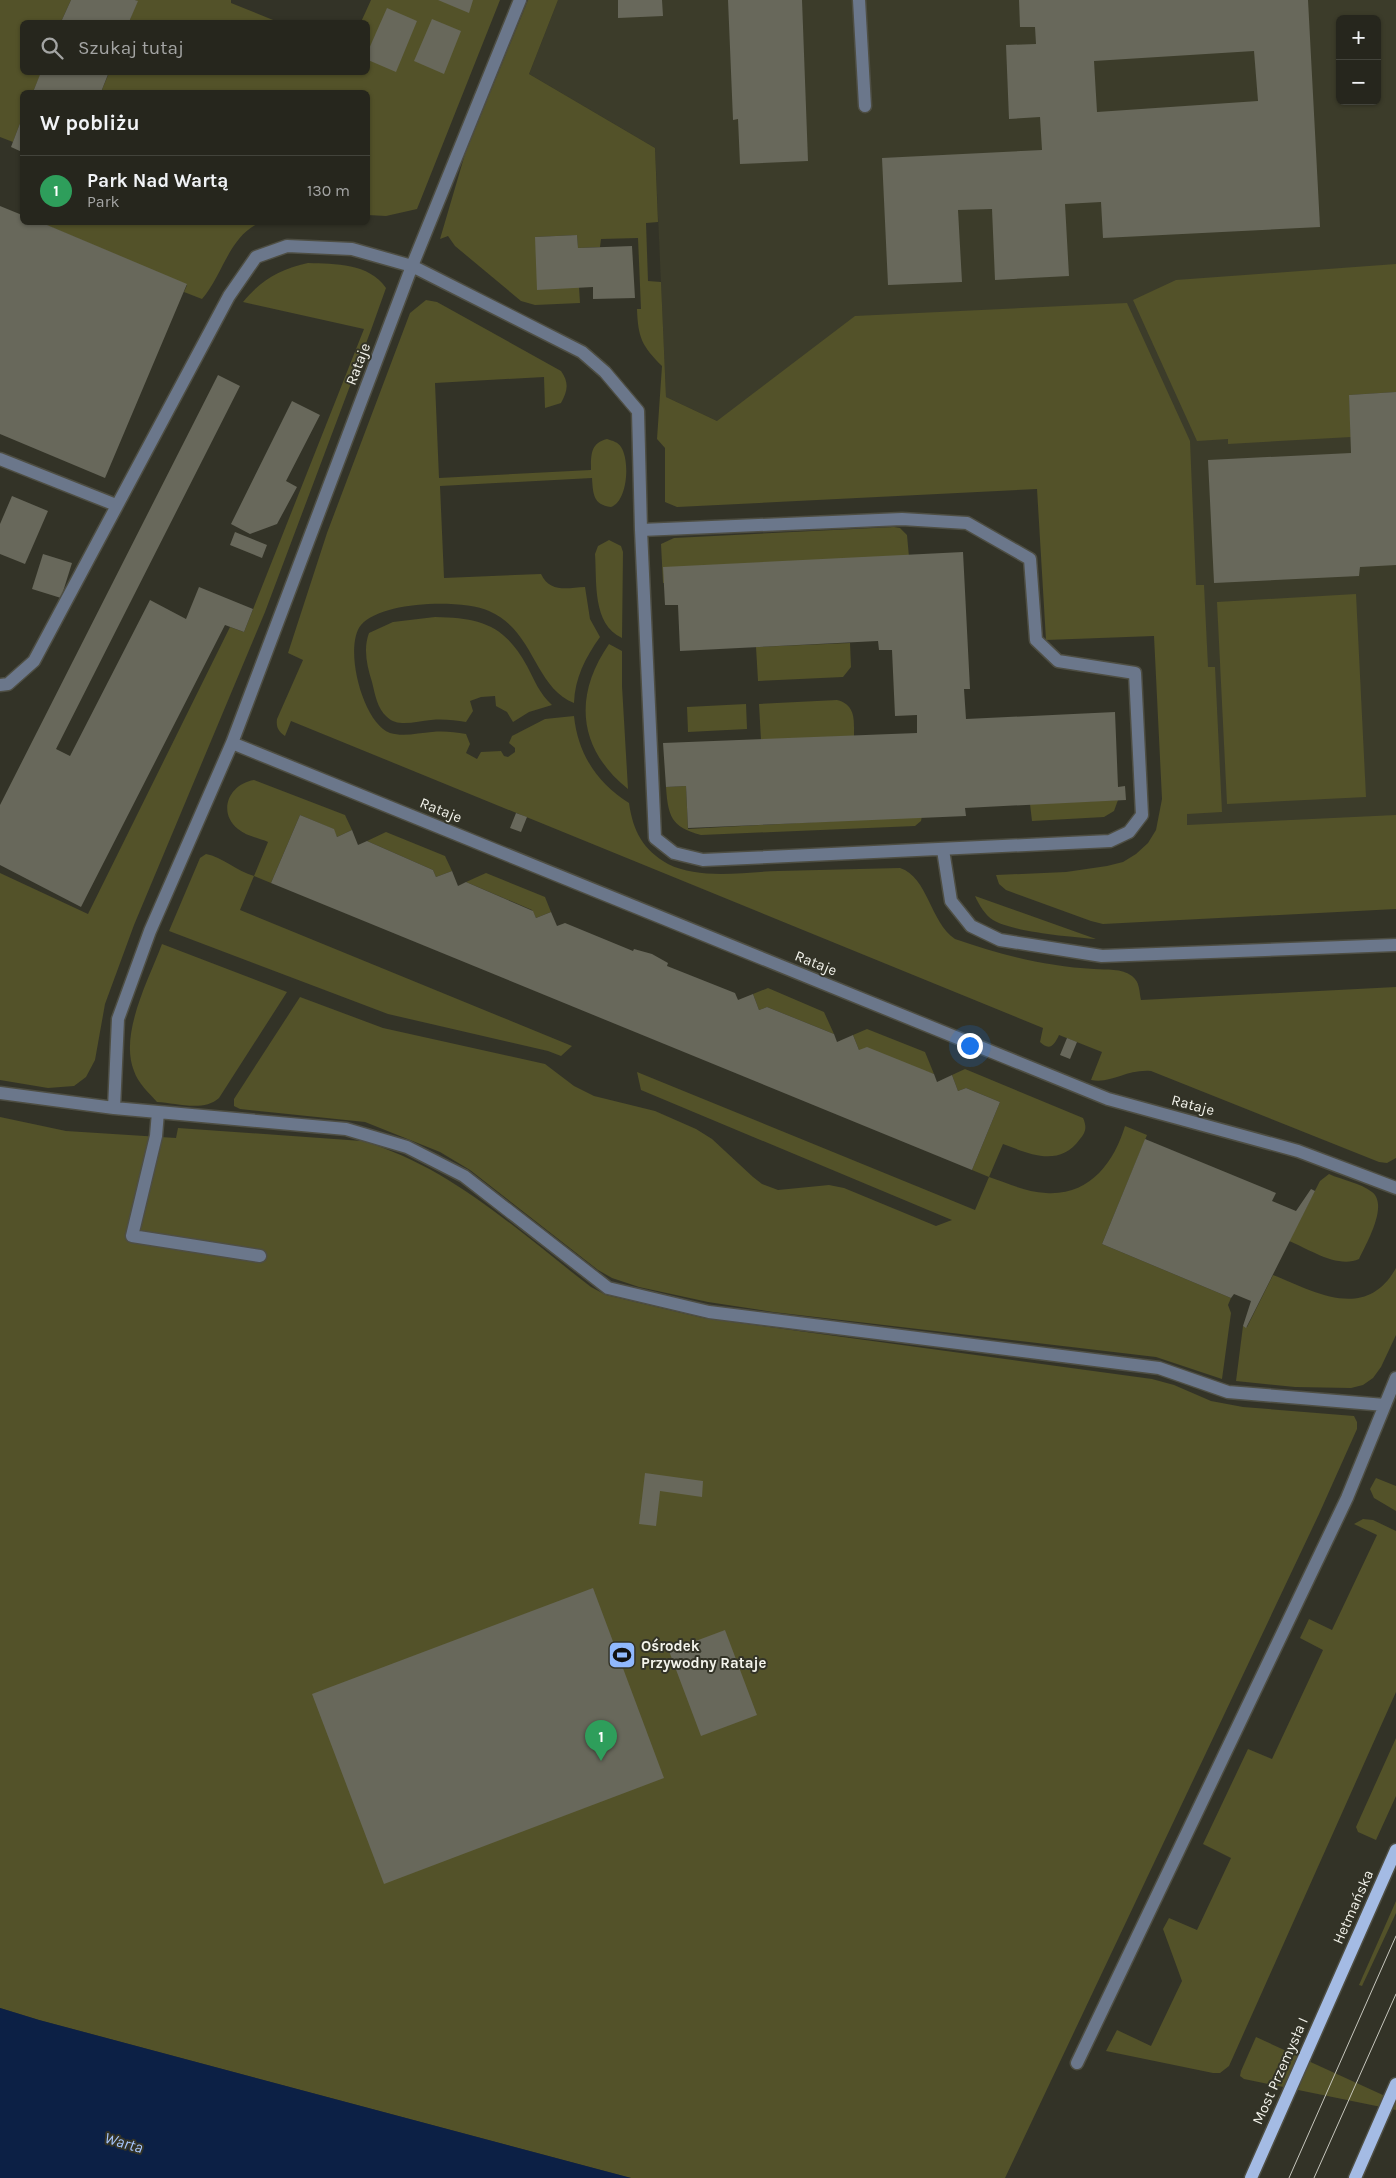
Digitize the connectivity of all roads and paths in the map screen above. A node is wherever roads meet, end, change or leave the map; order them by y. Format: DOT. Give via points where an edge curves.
graph roads {
  1 [pos="520,0"];
  2 [pos="859,0"];
  3 [pos="865,106"];
  4 [pos="412,266"];
  5 [pos="0,459"];
  6 [pos="116,505"];
  7 [pos="641,530"];
  8 [pos="0,685"];
  9 [pos="232,743"];
  10 [pos="943,850"];
  11 [pos="1396,945"];
  12 [pos="0,1093"];
  13 [pos="114,1108"];
  14 [pos="158,1112"];
  15 [pos="1396,1188"];
  16 [pos="260,1256"];
  17 [pos="1396,1378"];
  18 [pos="1385,1405"];
  19 [pos="1396,1850"];
  20 [pos="1340,1976"];
  21 [pos="1077,2063"];
  22 [pos="1396,2084"];
  23 [pos="1251,2178"];
  24 [pos="1354,2178"];
  1 -- 4 [label="street, Rataje"];
  2 -- 3 [label="street"];
  4 -- 6 [label="street" via="352,249 287,246 256,257 228,296"];
  4 -- 7 [label="street" via="582,352 605,372 638,411"];
  4 -- 9 [label="street, Rataje"];
  5 -- 6 [label="street"];
  6 -- 8 [label="street" via="34,661 8,684"];
  7 -- 10 [label="street" via="655,838 674,853 703,860"];
  7 -- 10 [label="street" via="902,519 967,523 1030,559 1036,640 1058,661 1135,673 1142,815 1129,832 1110,841"];
  9 -- 13 [label="street, Rataje" via="150,932 118,1019"];
  9 -- 15 [label="street, Rataje" via="1108,1099 1298,1151"];
  10 -- 11 [label="street" via="951,901 971,926 1000,940 1102,956"];
  12 -- 13 [label="street"];
  13 -- 14 [label="street"];
  14 -- 16 [label="street" via="156,1136 132,1236"];
  14 -- 18 [label="street" via="346,1129 407,1147 464,1176 608,1288 709,1312 1159,1368 1228,1392"];
  17 -- 18 [label="street"];
  18 -- 21 [label="street" via="1347,1498"];
  19 -- 20 [label="main road, Hetmańska"];
  20 -- 23 [label="main road, Most Przemysła I"];
  22 -- 24 [label="main road"];
}
